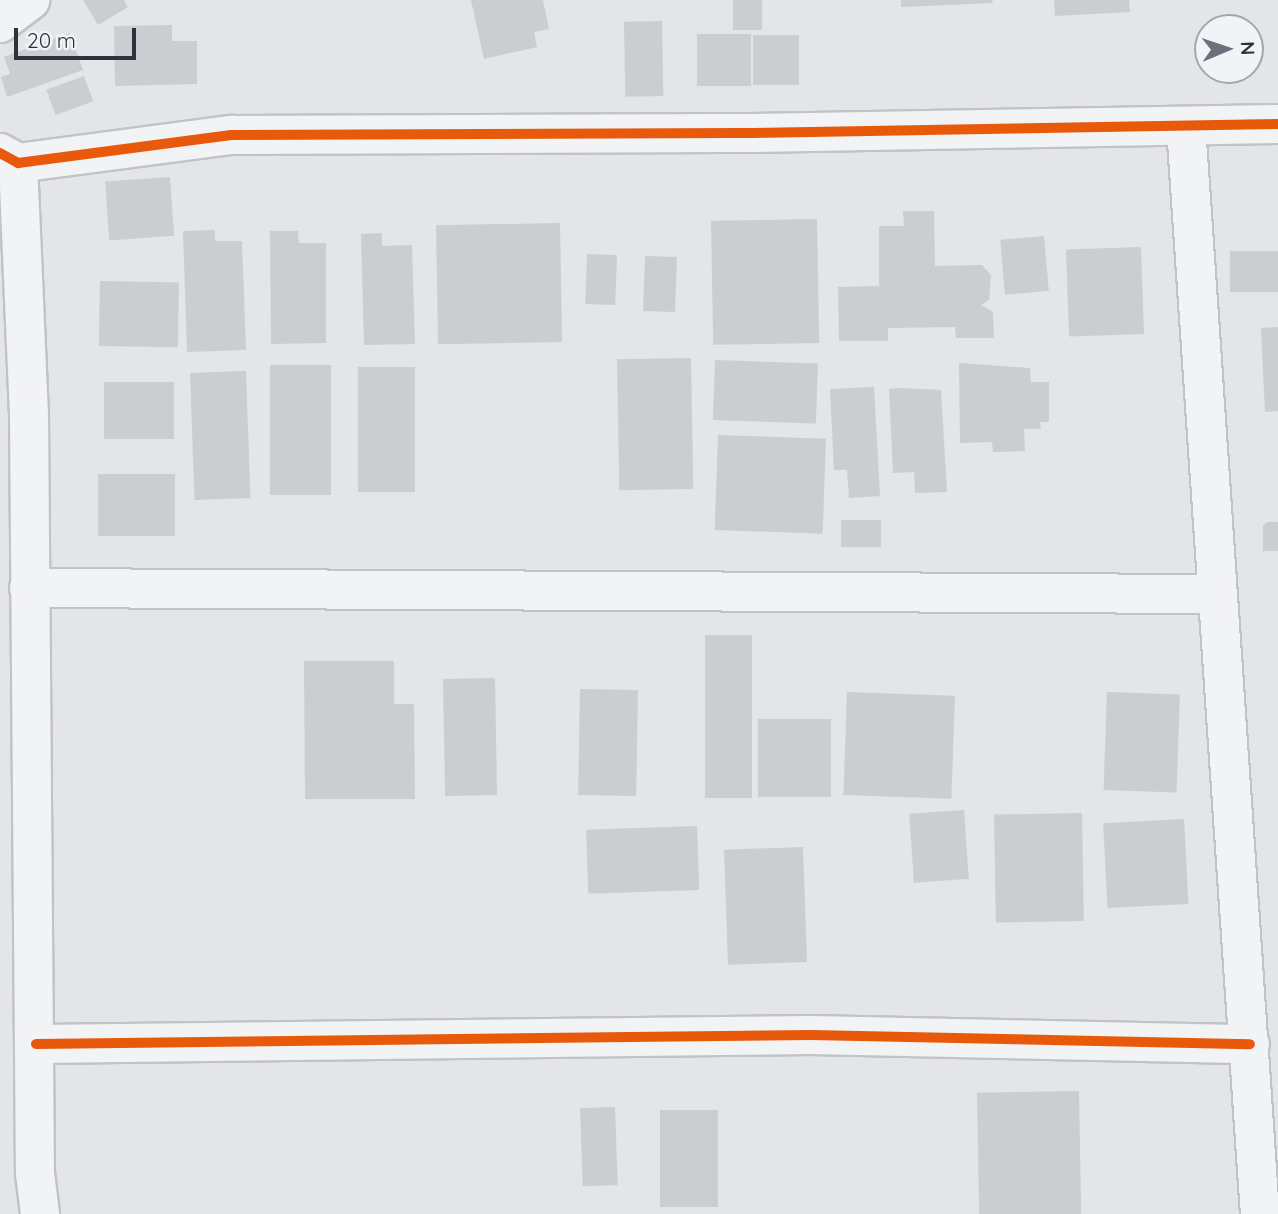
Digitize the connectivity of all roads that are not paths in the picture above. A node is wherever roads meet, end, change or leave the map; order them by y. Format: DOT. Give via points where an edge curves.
graph roads {
  1 [pos="30,0"];
  2 [pos="0,23"];
  3 [pos="1278,124"];
  4 [pos="1186,125"];
  5 [pos="9,158"];
  6 [pos="29,587"];
  7 [pos="1216,594"];
  8 [pos="36,1044"];
  9 [pos="1250,1044"];
  10 [pos="40,1214"];
  11 [pos="1260,1214"];
  1 -- 2 [label="street"];
  3 -- 4 [label="street"];
  4 -- 5 [label="street" via="231,135"];
  4 -- 7 [label="street"];
  5 -- 6 [label="street" via="29,415"];
  6 -- 7 [label="street"];
  6 -- 8 [label="street"];
  7 -- 9 [label="street"];
  8 -- 9 [label="street" via="811,1035"];
  8 -- 10 [label="street" via="35,1173"];
  9 -- 11 [label="street"];
}
